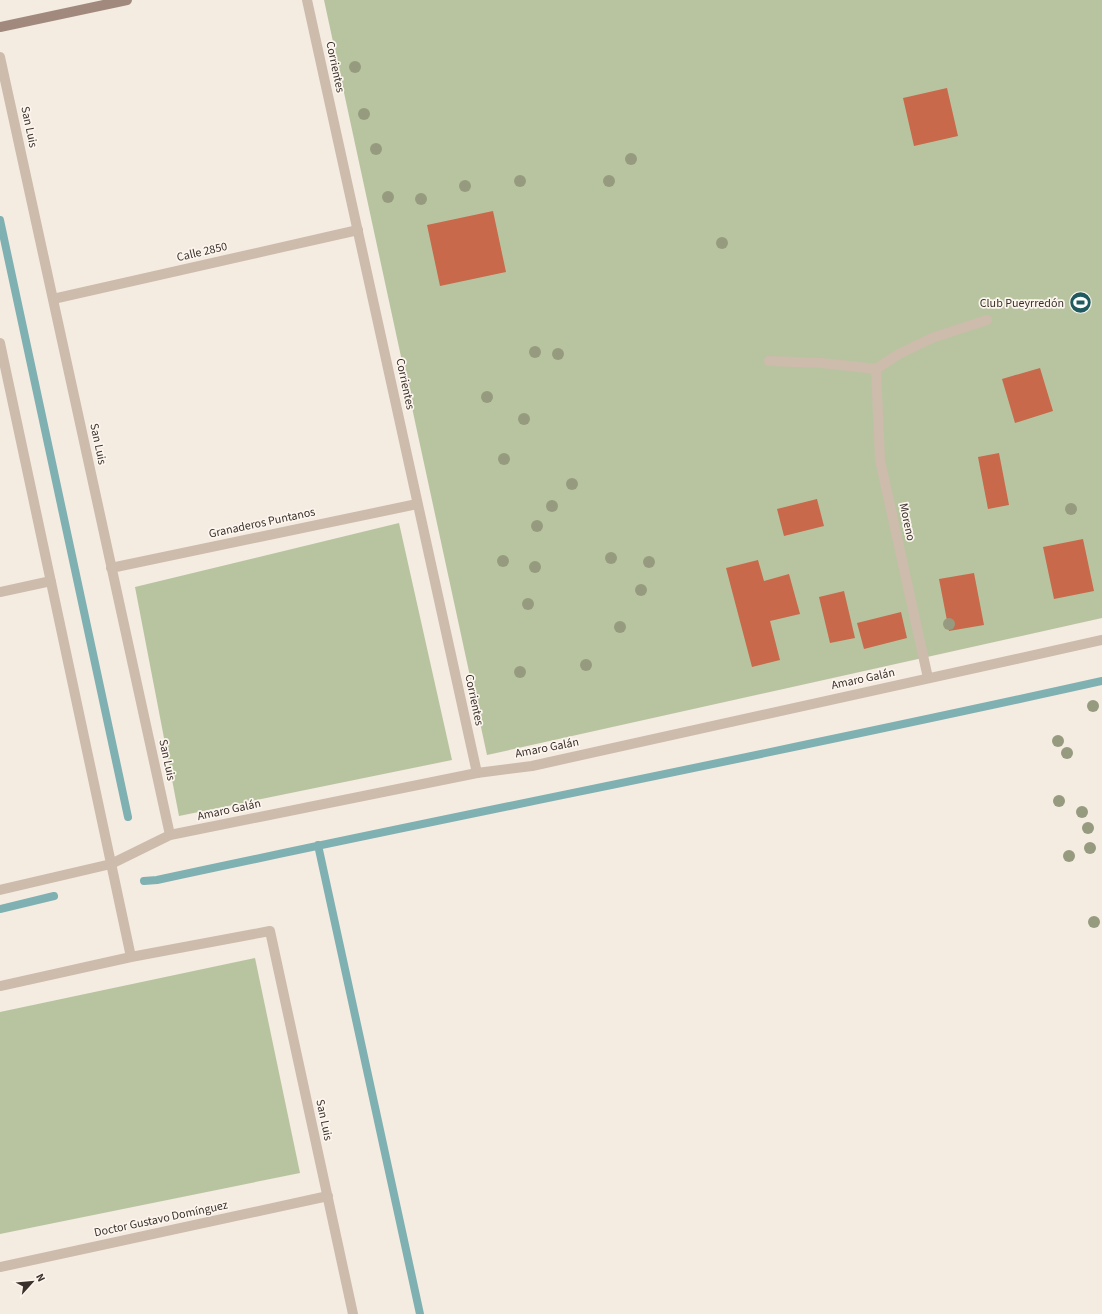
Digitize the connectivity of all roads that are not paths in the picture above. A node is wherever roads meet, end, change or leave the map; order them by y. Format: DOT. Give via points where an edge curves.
graph roads {
  1 [pos="127,0"];
  2 [pos="307,0"];
  3 [pos="0,27"];
  4 [pos="0,57"];
  5 [pos="358,230"];
  6 [pos="53,299"];
  7 [pos="987,320"];
  8 [pos="0,344"];
  9 [pos="769,361"];
  10 [pos="876,369"];
  11 [pos="418,504"];
  12 [pos="112,568"];
  13 [pos="51,581"];
  14 [pos="0,592"];
  15 [pos="1102,640"];
  16 [pos="928,678"];
  17 [pos="477,773"];
  18 [pos="170,836"];
  19 [pos="111,864"];
  20 [pos="0,890"];
  21 [pos="131,957"];
  22 [pos="0,986"];
  23 [pos="328,1196"];
  24 [pos="0,1267"];
  25 [pos="354,1314"];
  1 -- 3 [label="street"];
  2 -- 5 [label="street, Corrientes"];
  4 -- 6 [label="street, San Luis"];
  5 -- 6 [label="street, Calle 2850"];
  5 -- 11 [label="street, Corrientes"];
  6 -- 12 [label="street, San Luis"];
  7 -- 10 [label="street" via="932,338"];
  8 -- 13 [label="street"];
  9 -- 10 [label="street"];
  10 -- 16 [label="street, Moreno" via="880,460"];
  11 -- 12 [label="street, Granaderos Puntanos"];
  11 -- 17 [label="street, Corrientes"];
  12 -- 18 [label="street, San Luis"];
  13 -- 14 [label="street"];
  13 -- 19 [label="street"];
  15 -- 16 [label="street, Amaro Galán"];
  16 -- 17 [label="street, Amaro Galán" via="532,766"];
  17 -- 18 [label="street, Amaro Galán"];
  18 -- 19 [label="street, Amaro Galán"];
  19 -- 20 [label="street, Amaro Galán"];
  19 -- 21 [label="street"];
  21 -- 22 [label="street"];
  21 -- 23 [label="street, San Luis" via="270,931"];
  23 -- 24 [label="street, Doctor Gustavo Domínguez"];
  23 -- 25 [label="street, San Luis"];
}
